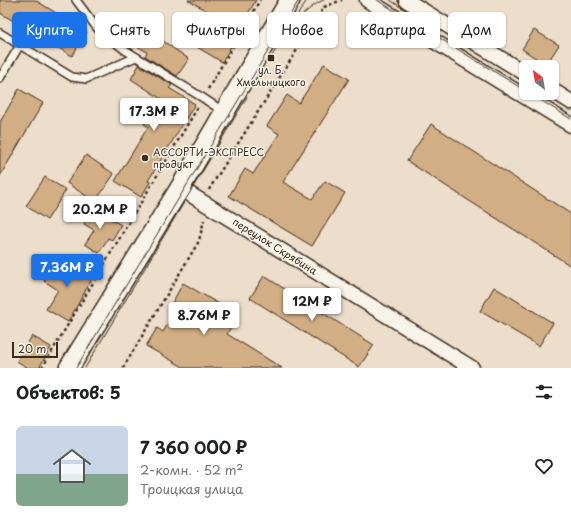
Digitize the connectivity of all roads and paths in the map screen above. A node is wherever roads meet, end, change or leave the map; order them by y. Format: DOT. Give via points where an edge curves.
graph roads {
  1 [pos="76,0"];
  2 [pos="260,0"];
  3 [pos="290,0"];
  4 [pos="342,0"];
  5 [pos="367,0"];
  6 [pos="406,0"];
  7 [pos="0,33"];
  8 [pos="12,40"];
  9 [pos="18,48"];
  10 [pos="25,48"];
  11 [pos="136,57"];
  12 [pos="519,70"];
  13 [pos="0,78"];
  14 [pos="559,94"];
  15 [pos="203,98"];
  16 [pos="571,102"];
  17 [pos="224,112"];
  18 [pos="571,125"];
  19 [pos="180,188"];
  20 [pos="208,205"];
  21 [pos="42,368"];
  22 [pos="69,368"];
  23 [pos="123,368"];
  24 [pos="472,368"];
  1 -- 11 [label="lane" via="97,28"];
  2 -- 15 [label="path"];
  3 -- 17 [label="street"];
  4 -- 20 [label="path" via="324,7 210,188"];
  5 -- 18 [label="street"];
  6 -- 12 [label="street"];
  7 -- 8 [label="lane"];
  9 -- 13 [label="lane"];
  10 -- 11 [label="lane" via="72,77 86,79"];
  11 -- 15 [label="lane"];
  14 -- 16 [label="street"];
  15 -- 17 [label="lane"];
  15 -- 21 [label="path"];
  17 -- 19 [label="street"];
  19 -- 20 [label="street, переулок Скрябина"];
  19 -- 22 [label="street"];
  20 -- 23 [label="path" via="199,241"];
  20 -- 24 [label="street, переулок Скрябина"];
}
